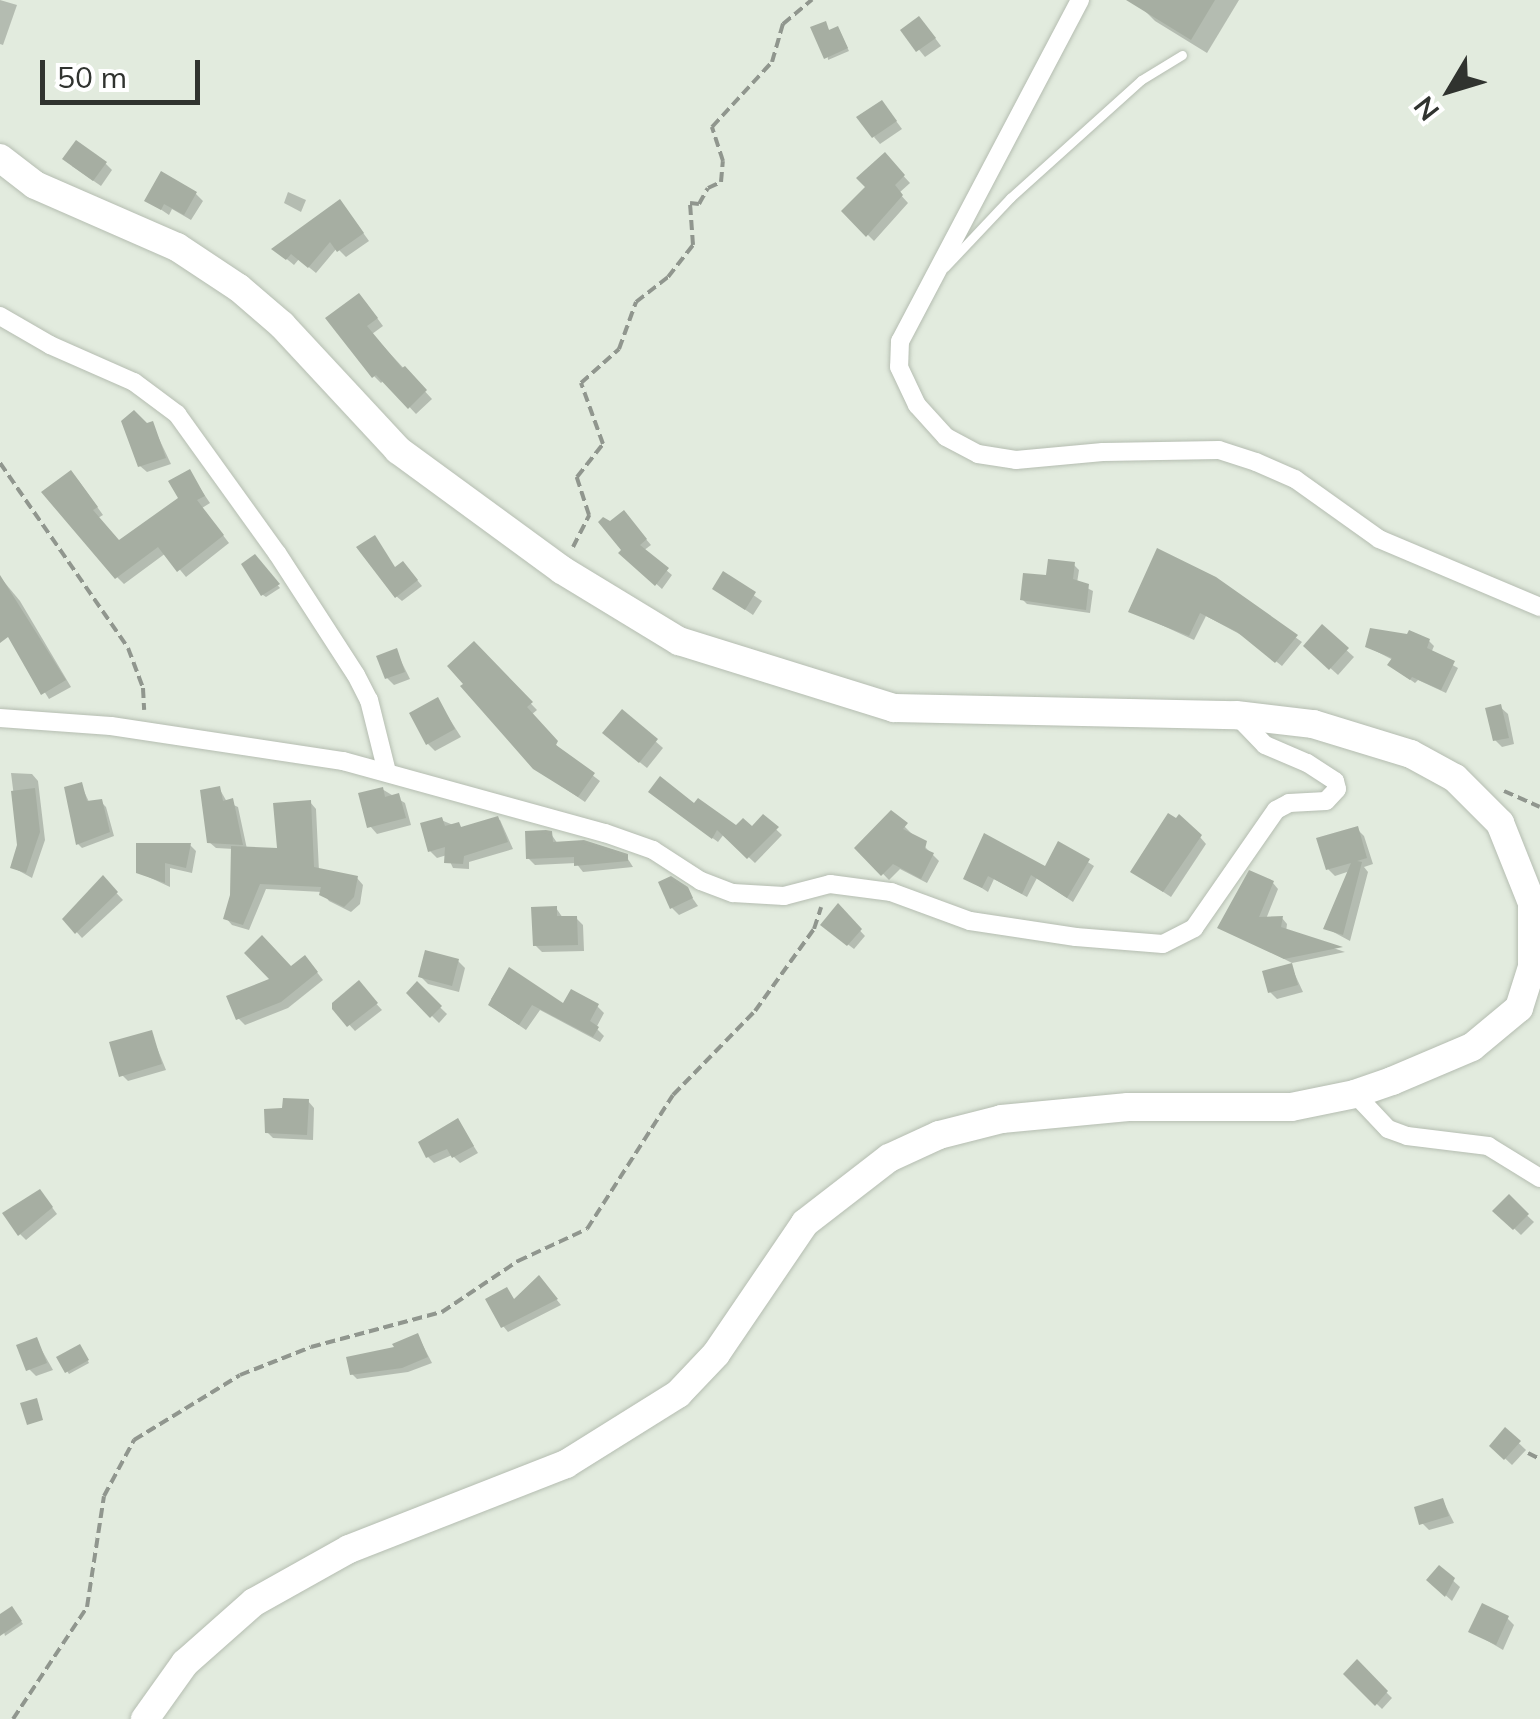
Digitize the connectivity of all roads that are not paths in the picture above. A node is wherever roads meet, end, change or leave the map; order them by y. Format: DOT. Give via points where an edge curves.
graph roads {
  1 [pos="1080,0"];
  2 [pos="1182,55"];
  3 [pos="0,158"];
  4 [pos="936,276"];
  5 [pos="0,316"];
  6 [pos="1540,608"];
  7 [pos="1236,715"];
  8 [pos="0,718"];
  9 [pos="387,772"];
  10 [pos="1355,1094"];
  11 [pos="1540,1178"];
  12 [pos="145,1719"];
  1 -- 4 [label="street"];
  2 -- 4 [label="lane" via="1141,80 1010,198"];
  3 -- 7 [label="main road" via="35,185 176,246 239,288 398,450 562,570 678,641 894,708"];
  4 -- 6 [label="street" via="900,341 900,367 917,405 946,437 978,454 1016,460 1218,450 1294,479 1379,538"];
  5 -- 9 [label="street" via="134,382 177,414 356,675"];
  7 -- 9 [label="street" via="1265,745 1306,763 1338,789 1326,801 1276,810 1213,902 1184,936 1163,944 970,921 890,892 830,884 784,896 723,891 653,850"];
  7 -- 10 [label="main road" via="1313,724 1411,754 1455,778 1500,823 1532,903 1532,966 1519,1008 1472,1047"];
  8 -- 9 [label="street" via="144,730"];
  10 -- 11 [label="street" via="1388,1129 1488,1146"];
  10 -- 12 [label="main road" via="1291,1107 1128,1106 1002,1120 940,1135 889,1158 805,1222 716,1354 678,1394 566,1464 348,1549 254,1602 185,1663"];
}
